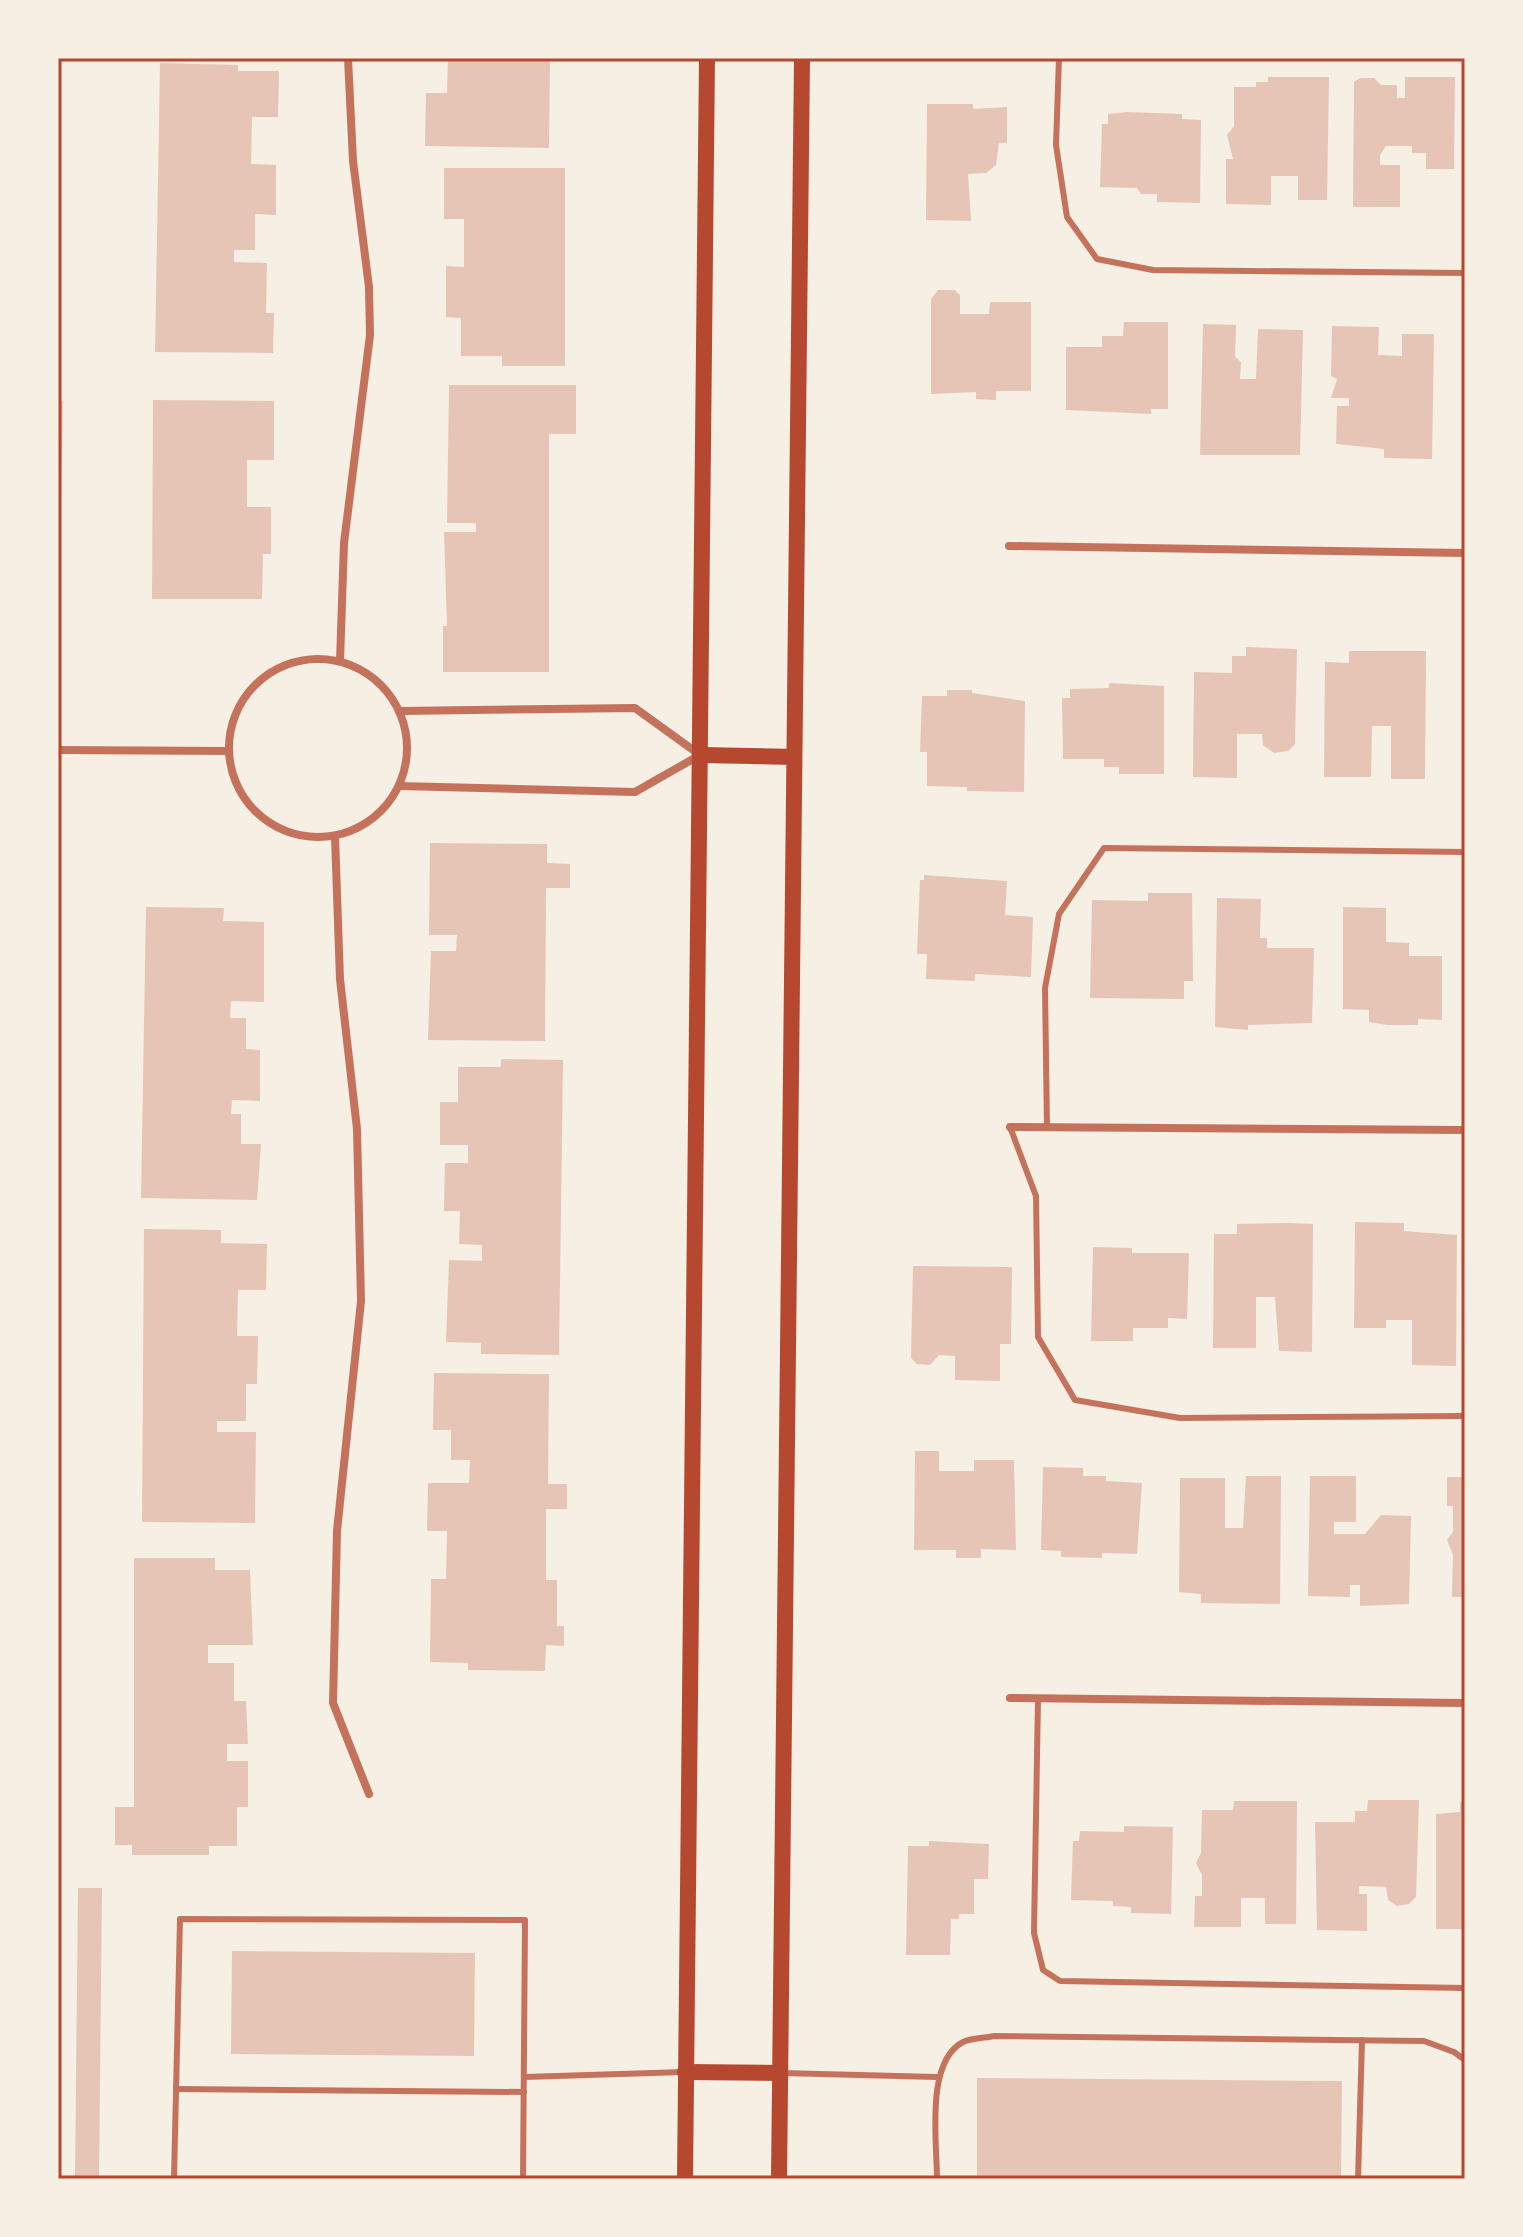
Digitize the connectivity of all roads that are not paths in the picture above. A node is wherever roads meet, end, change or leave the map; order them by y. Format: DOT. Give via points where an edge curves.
graph roads {
  1 [pos="348,58"];
  2 [pos="707,58"];
  3 [pos="802,58"];
  4 [pos="1059,58"];
  5 [pos="1465,273"];
  6 [pos="1009,546"];
  7 [pos="1465,553"];
  8 [pos="340,661"];
  9 [pos="399,711"];
  10 [pos="58,750"];
  11 [pos="229,751"];
  12 [pos="700,755"];
  13 [pos="794,757"];
  14 [pos="399,786"];
  15 [pos="335,837"];
  16 [pos="1465,852"];
  17 [pos="1010,1127"];
  18 [pos="1047,1128"];
  19 [pos="1465,1130"];
  20 [pos="1465,1416"];
  21 [pos="1010,1698"];
  22 [pos="1038,1698"];
  23 [pos="1465,1703"];
  24 [pos="369,1794"];
  25 [pos="1465,1988"];
  26 [pos="1362,2040"];
  27 [pos="1465,2060"];
  28 [pos="685,2072"];
  29 [pos="780,2073"];
  30 [pos="524,2077"];
  31 [pos="937,2077"];
  32 [pos="176,2089"];
  33 [pos="524,2092"];
  34 [pos="174,2179"];
  35 [pos="523,2179"];
  36 [pos="685,2179"];
  37 [pos="779,2179"];
  38 [pos="937,2179"];
  39 [pos="1358,2179"];
  1 -- 8 [label="street" via="370,335 344,543"];
  2 -- 12 [label="main road"];
  3 -- 13 [label="main road"];
  4 -- 5 [label="lane" via="1056,145 1067,217 1097,259 1153,270"];
  6 -- 7 [label="street"];
  8 -- 9 [label="street" via="361,669 383,687"];
  8 -- 11 [label="street" via="310,659 268,674 238,708"];
  9 -- 12 [label="street" via="635,708"];
  9 -- 14 [label="street" via="406,762"];
  10 -- 11 [label="street"];
  11 -- 15 [label="street" via="235,782 251,808 275,827 304,837"];
  12 -- 13 [label="main road"];
  12 -- 14 [label="street" via="635,792"];
  12 -- 28 [label="main road"];
  13 -- 29 [label="main road"];
  14 -- 15 [label="street" via="383,810 361,827"];
  15 -- 24 [label="street" via="340,979 357,1129 361,1301 337,1531 333,1703"];
  16 -- 18 [label="lane" via="1104,848 1059,914 1045,988"];
  17 -- 18 [label="street"];
  17 -- 20 [label="lane" via="1036,1196 1038,1337 1075,1400 1180,1418"];
  18 -- 19 [label="street"];
  21 -- 22 [label="street"];
  22 -- 23 [label="street"];
  22 -- 25 [label="lane" via="1034,1933 1043,1970 1060,1981"];
  26 -- 27 [label="lane" via="1424,2041"];
  26 -- 31 [label="lane" via="995,2036 965,2041 949,2053"];
  26 -- 39 [label="lane"];
  28 -- 29 [label="main road"];
  28 -- 30 [label="lane"];
  28 -- 36 [label="main road"];
  29 -- 31 [label="lane"];
  29 -- 37 [label="main road"];
  30 -- 32 [label="lane" via="525,1920 180,1919"];
  30 -- 33 [label="lane"];
  31 -- 38 [label="lane"];
  32 -- 33 [label="lane"];
  32 -- 34 [label="lane"];
  33 -- 35 [label="lane"];
}
